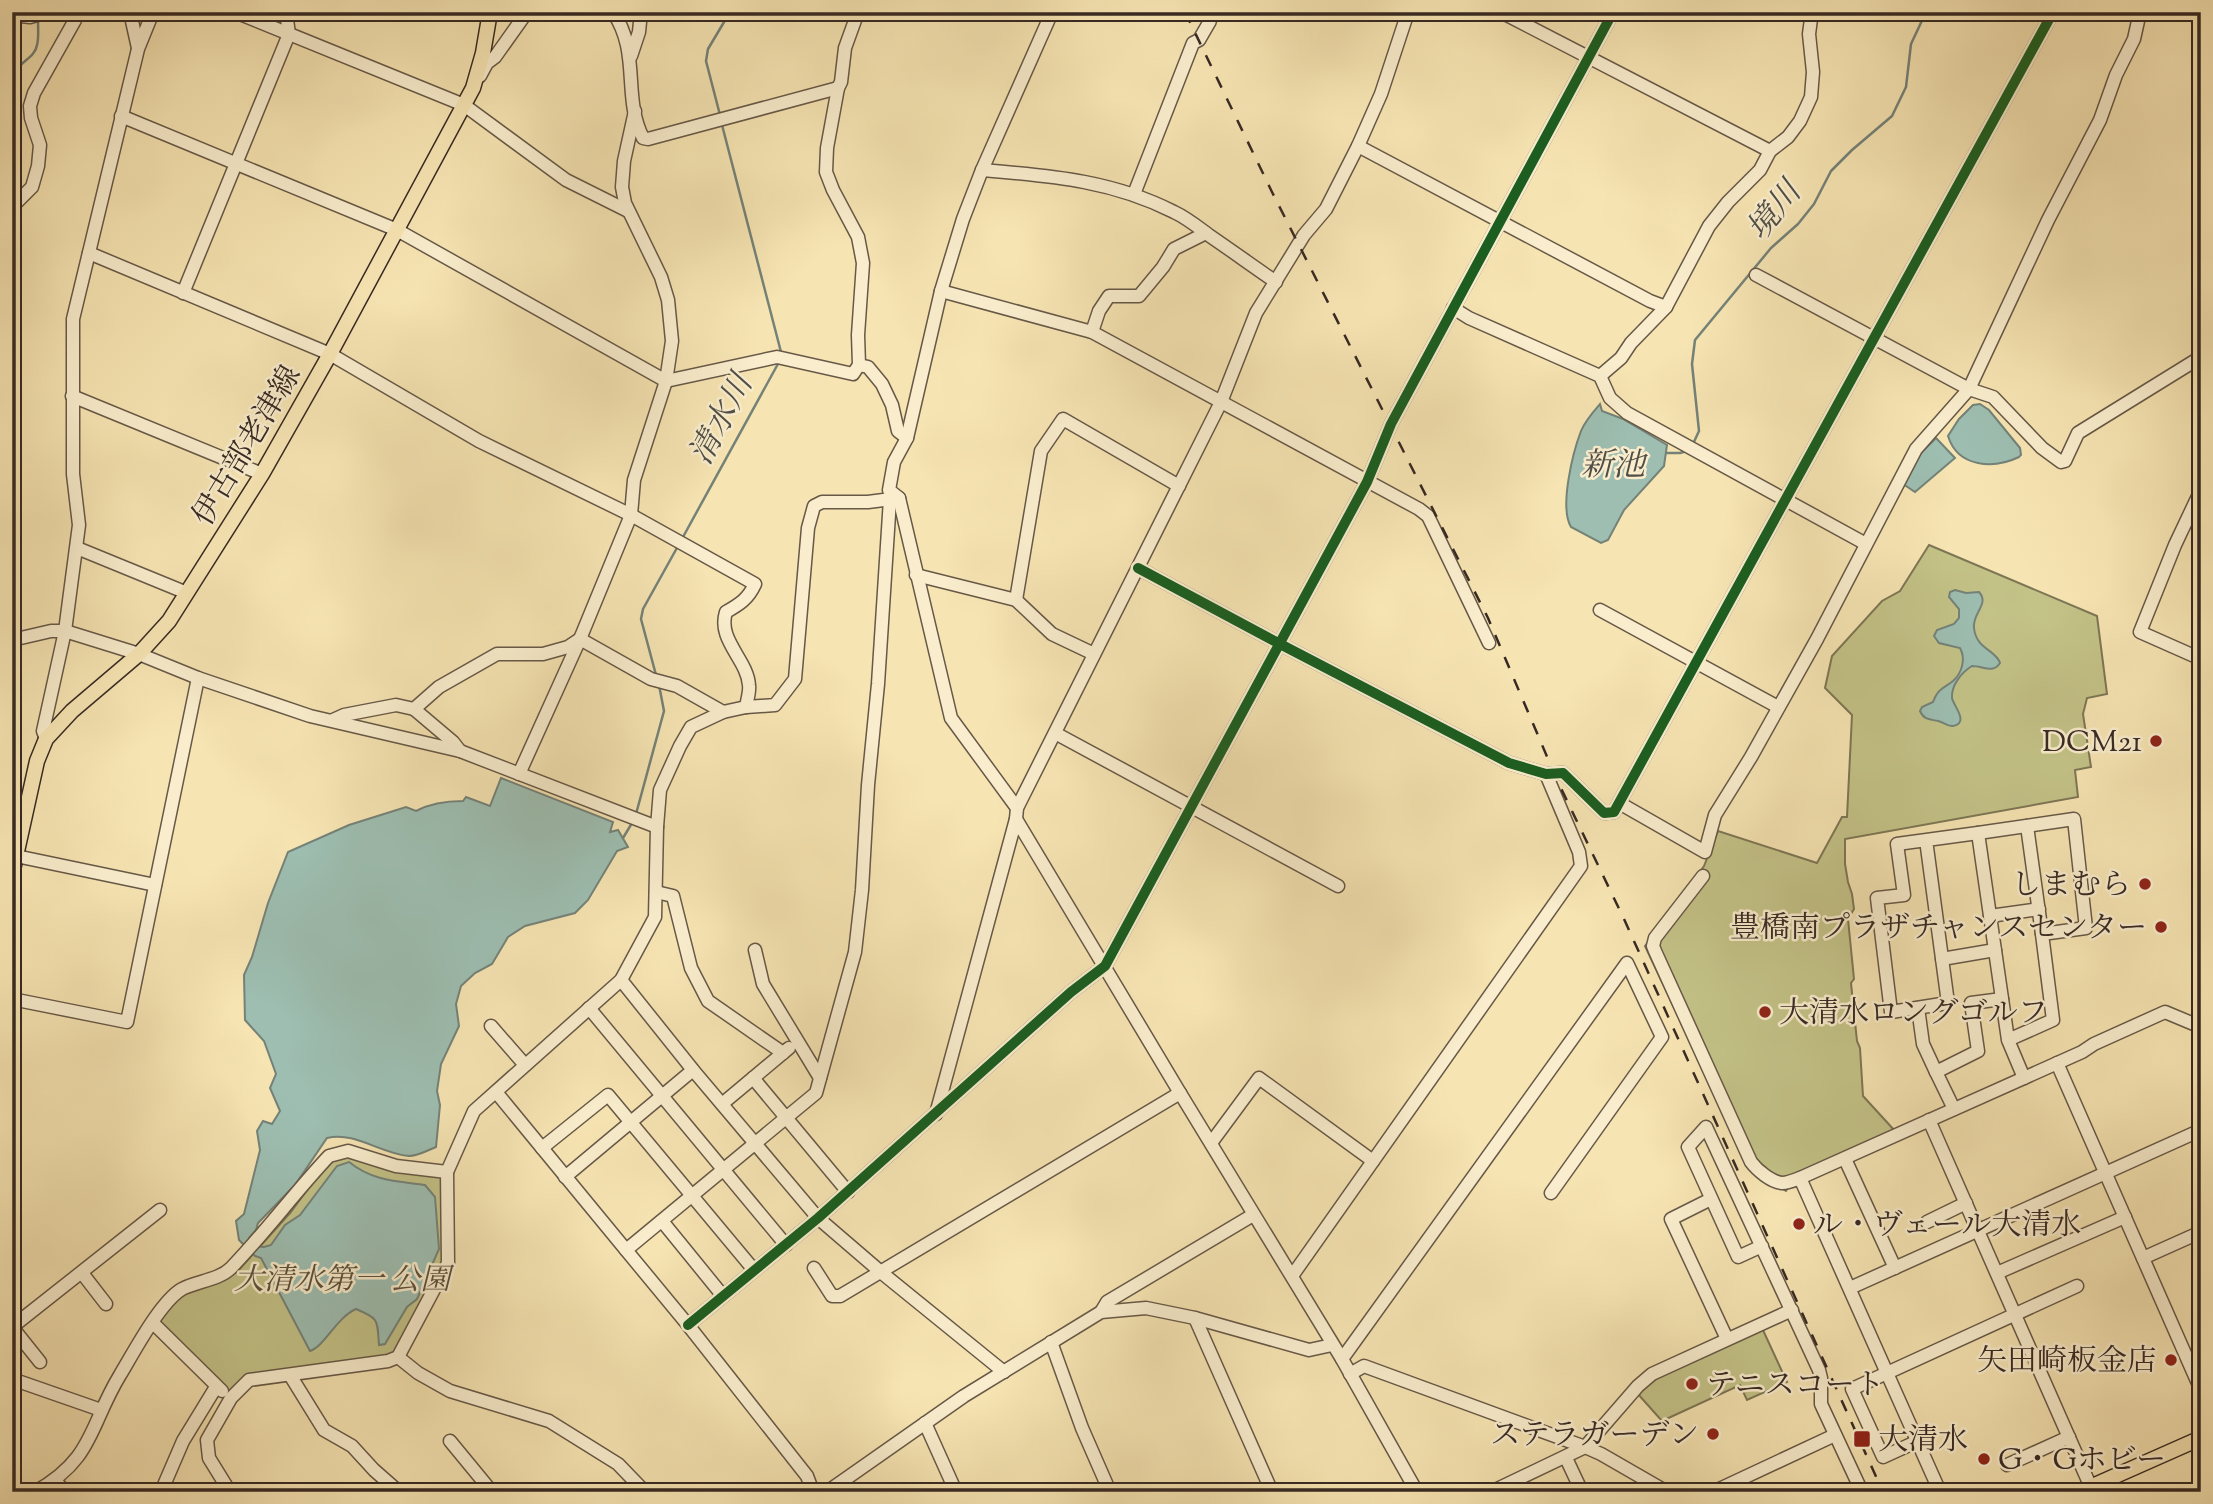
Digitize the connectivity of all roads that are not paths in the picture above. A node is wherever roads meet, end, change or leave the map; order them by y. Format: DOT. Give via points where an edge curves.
graph roads {
  1 [pos="48,12"];
  2 [pos="74,12"];
  3 [pos="130,12"];
  4 [pos="153,12"];
  5 [pos="236,12"];
  6 [pos="286,12"];
  7 [pos="490,12"];
  8 [pos="527,12"];
  9 [pos="613,12"];
  10 [pos="641,12"];
  11 [pos="858,12"];
  12 [pos="1052,12"];
  13 [pos="1206,12"];
  14 [pos="1408,12"];
  15 [pos="1501,12"];
  16 [pos="1613,12"];
  17 [pos="1816,12"];
  18 [pos="2053,12"];
  19 [pos="2140,12"];
  20 [pos="12,15"];
  21 [pos="30,15"];
  22 [pos="289,34"];
  23 [pos="138,49"];
  24 [pos="1588,57"];
  25 [pos="629,60"];
  26 [pos="473,88"];
  27 [pos="838,88"];
  28 [pos="464,105"];
  29 [pos="635,111"];
  30 [pos="121,116"];
  31 [pos="1358,146"];
  32 [pos="1770,151"];
  33 [pos="236,163"];
  34 [pos="982,170"];
  35 [pos="1135,194"];
  36 [pos="12,207"];
  37 [pos="628,211"];
  38 [pos="1500,221"];
  39 [pos="397,230"];
  40 [pos="1206,233"];
  41 [pos="89,253"];
  42 [pos="1756,275"];
  43 [pos="1276,282"];
  44 [pos="941,291"];
  45 [pos="183,293"];
  46 [pos="1665,307"];
  47 [pos="1453,308"];
  48 [pos="1092,332"];
  49 [pos="1874,339"];
  50 [pos="330,354"];
  51 [pos="2201,357"];
  52 [pos="859,365"];
  53 [pos="1600,376"];
  54 [pos="666,381"];
  55 [pos="1969,389"];
  56 [pos="72,396"];
  57 [pos="1221,401"];
  58 [pos="907,438"];
  59 [pos="262,474"];
  60 [pos="1367,482"];
  61 [pos="1179,486"];
  62 [pos="2201,489"];
  63 [pos="895,499"];
  64 [pos="1785,500"];
  65 [pos="631,515"];
  66 [pos="1866,544"];
  67 [pos="77,548"];
  68 [pos="1138,568"];
  69 [pos="916,575"];
  70 [pos="187,593"];
  71 [pos="1016,600"];
  72 [pos="1600,610"];
  73 [pos="65,631"];
  74 [pos="12,639"];
  75 [pos="580,639"];
  76 [pos="1489,643"];
  77 [pos="1280,644"];
  78 [pos="139,654"];
  79 [pos="1094,654"];
  80 [pos="2201,659"];
  81 [pos="1697,663"];
  82 [pos="198,678"];
  83 [pos="746,707"];
  84 [pos="1778,707"];
  85 [pos="414,709"];
  86 [pos="723,712"];
  87 [pos="333,720"];
  88 [pos="1055,733"];
  89 [pos="46,739"];
  90 [pos="460,751"];
  91 [pos="519,774"];
  92 [pos="1546,774"];
  93 [pos="1620,804"];
  94 [pos="1193,806"];
  95 [pos="1017,813"];
  96 [pos="2027,826"];
  97 [pos="657,827"];
  98 [pos="17,830"];
  99 [pos="1978,833"];
  100 [pos="1926,840"];
  101 [pos="16,856"];
  102 [pos="12,874"];
  103 [pos="1703,876"];
  104 [pos="155,885"];
  105 [pos="1338,886"];
  106 [pos="656,892"];
  107 [pos="2039,909"];
  108 [pos="1990,916"];
  109 [pos="2042,934"];
  110 [pos="755,950"];
  111 [pos="1995,950"];
  112 [pos="1942,959"];
  113 [pos="1105,966"];
  114 [pos="621,980"];
  115 [pos="12,999"];
  116 [pos="2002,999"];
  117 [pos="589,1007"];
  118 [pos="1918,1008"];
  119 [pos="491,1026"];
  120 [pos="2201,1027"];
  121 [pos="2008,1040"];
  122 [pos="797,1042"];
  123 [pos="783,1053"];
  124 [pos="2057,1063"];
  125 [pos="525,1065"];
  126 [pos="693,1070"];
  127 [pos="1936,1072"];
  128 [pos="2024,1077"];
  129 [pos="754,1078"];
  130 [pos="820,1078"];
  131 [pos="496,1092"];
  132 [pos="1180,1093"];
  133 [pos="662,1095"];
  134 [pos="722,1104"];
  135 [pos="1954,1109"];
  136 [pos="936,1114"];
  137 [pos="785,1117"];
  138 [pos="1929,1120"];
  139 [pos="631,1122"];
  140 [pos="2201,1130"];
  141 [pos="1210,1143"];
  142 [pos="755,1144"];
  143 [pos="542,1148"];
  144 [pos="1845,1159"];
  145 [pos="1373,1161"];
  146 [pos="724,1170"];
  147 [pos="447,1171"];
  148 [pos="2106,1174"];
  149 [pos="565,1177"];
  150 [pos="1800,1178"];
  151 [pos="848,1192"];
  152 [pos="1551,1193"];
  153 [pos="692,1195"];
  154 [pos="1712,1199"];
  155 [pos="1966,1203"];
  156 [pos="160,1210"];
  157 [pos="1253,1215"];
  158 [pos="2125,1217"];
  159 [pos="818,1218"];
  160 [pos="662,1221"];
  161 [pos="1927,1222"];
  162 [pos="1979,1230"];
  163 [pos="2201,1232"];
  164 [pos="786,1245"];
  165 [pos="1762,1246"];
  166 [pos="626,1250"];
  167 [pos="2143,1258"];
  168 [pos="814,1268"];
  169 [pos="1895,1268"];
  170 [pos="754,1270"];
  171 [pos="82,1273"];
  172 [pos="882,1273"];
  173 [pos="1997,1273"];
  174 [pos="1292,1276"];
  175 [pos="2077,1286"];
  176 [pos="1850,1288"];
  177 [pos="723,1296"];
  178 [pos="106,1304"];
  179 [pos="1792,1310"];
  180 [pos="1101,1312"];
  181 [pos="2015,1314"];
  182 [pos="1195,1318"];
  183 [pos="153,1323"];
  184 [pos="688,1325"];
  185 [pos="12,1327"];
  186 [pos="1727,1339"];
  187 [pos="1051,1342"];
  188 [pos="1332,1345"];
  189 [pos="398,1357"];
  190 [pos="1342,1359"];
  191 [pos="40,1362"];
  192 [pos="1004,1372"];
  193 [pos="1888,1372"];
  194 [pos="1350,1374"];
  195 [pos="290,1375"];
  196 [pos="12,1379"];
  197 [pos="216,1387"];
  198 [pos="2201,1390"];
  199 [pos="231,1398"];
  200 [pos="101,1410"];
  201 [pos="925,1423"];
  202 [pos="1836,1435"];
  203 [pos="2069,1437"];
  204 [pos="2201,1437"];
  205 [pos="450,1441"];
  206 [pos="1918,1441"];
  207 [pos="1584,1447"];
  208 [pos="1566,1458"];
  209 [pos="2007,1465"];
  210 [pos="55,1481"];
  211 [pos="2088,1490"];
  212 [pos="1665,1491"];
  213 [pos="35,1492"];
  214 [pos="66,1492"];
  215 [pos="161,1492"];
  216 [pos="230,1492"];
  217 [pos="399,1492"];
  218 [pos="492,1492"];
  219 [pos="645,1492"];
  220 [pos="813,1492"];
  221 [pos="827,1492"];
  222 [pos="956,1492"];
  223 [pos="1110,1492"];
  224 [pos="1272,1492"];
  225 [pos="1418,1492"];
  226 [pos="1491,1492"];
  227 [pos="1583,1492"];
  228 [pos="1713,1492"];
  229 [pos="1862,1492"];
  230 [pos="1940,1492"];
  1 -- 21 [label="street"];
  2 -- 36 [label="street" via="75,20 30,106 40,145 33,187"];
  3 -- 23 [label="street"];
  4 -- 23 [label="street"];
  5 -- 22 [label="street"];
  6 -- 22 [label="street"];
  7 -- 26 [label="main road, 伊古部老津線"];
  8 -- 26 [label="street" via="486,63"];
  9 -- 25 [label="street" via="625,31"];
  10 -- 25 [label="street"];
  11 -- 27 [label="street"];
  12 -- 34 [label="street"];
  13 -- 35 [label="street" via="1210,21 1193,43"];
  14 -- 31 [label="street"];
  15 -- 24 [label="street"];
  16 -- 24 [label="street"];
  17 -- 32 [label="street" via="1809,34 1813,80 1809,105 1794,130"];
  18 -- 49 [label="street"];
  19 -- 55 [label="street" via="2100,120"];
  20 -- 21 [label="street"];
  22 -- 28 [label="street"];
  22 -- 33 [label="street"];
  23 -- 30 [label="street"];
  24 -- 32 [label="street"];
  24 -- 38 [label="street"];
  25 -- 29 [label="street"];
  26 -- 28 [label="main road, 伊古部老津線"];
  27 -- 29 [label="street" via="648,139 641,135"];
  27 -- 52 [label="street" via="826,172 858,237 863,264"];
  28 -- 37 [label="street" via="566,180"];
  28 -- 39 [label="main road, 伊古部老津線"];
  29 -- 37 [label="street" via="622,187"];
  30 -- 33 [label="street"];
  30 -- 41 [label="street"];
  31 -- 38 [label="street"];
  31 -- 43 [label="street" via="1326,209"];
  32 -- 46 [label="street" via="1760,170 1709,226"];
  33 -- 39 [label="street"];
  33 -- 45 [label="street"];
  34 -- 35 [label="street" via="1051,176"];
  34 -- 44 [label="street"];
  35 -- 40 [label="street"];
  37 -- 54 [label="street" via="668,300 672,341"];
  38 -- 46 [label="street"];
  38 -- 47 [label="street"];
  39 -- 50 [label="main road, 伊古部老津線"];
  39 -- 54 [label="street"];
  40 -- 43 [label="street"];
  40 -- 48 [label="street" via="1174,249 1139,296 1109,296"];
  41 -- 45 [label="street"];
  41 -- 56 [label="street" via="73,319"];
  42 -- 49 [label="street"];
  43 -- 57 [label="street" via="1256,313"];
  44 -- 48 [label="street"];
  44 -- 58 [label="street"];
  45 -- 50 [label="street"];
  46 -- 53 [label="street"];
  47 -- 53 [label="street"];
  47 -- 60 [label="street" via="1391,424"];
  48 -- 57 [label="street"];
  49 -- 55 [label="street"];
  49 -- 64 [label="street"];
  50 -- 59 [label="main road, 伊古部老津線"];
  50 -- 65 [label="street" via="479,441"];
  51 -- 55 [label="street" via="2078,433 2061,462 1993,397"];
  52 -- 54 [label="street" via="853,374 781,358"];
  52 -- 58 [label="street" via="868,367 882,384 898,431"];
  53 -- 64 [label="street" via="1610,398 1628,413"];
  54 -- 65 [label="street" via="634,480"];
  55 -- 66 [label="street" via="1916,449"];
  56 -- 59 [label="street"];
  56 -- 67 [label="street"];
  57 -- 60 [label="street"];
  57 -- 61 [label="street"];
  58 -- 63 [label="street" via="894,462 889,490"];
  59 -- 70 [label="main road, 伊古部老津線"];
  60 -- 76 [label="street" via="1428,516"];
  60 -- 77 [label="street"];
  61 -- 68 [label="street"];
  61 -- 71 [label="street" via="1063,419 1041,451"];
  62 -- 80 [label="street" via="2140,632"];
  63 -- 69 [label="street"];
  63 -- 83 [label="street" via="814,506 808,528 795,679 775,705"];
  63 -- 130 [label="street" via="855,952"];
  64 -- 66 [label="street"];
  64 -- 81 [label="street"];
  65 -- 75 [label="street"];
  65 -- 83 [label="street" via="755,584 750,596 726,612 723,620 750,686"];
  66 -- 84 [label="street"];
  67 -- 70 [label="street"];
  67 -- 73 [label="street"];
  68 -- 77 [label="street"];
  68 -- 79 [label="street"];
  69 -- 71 [label="street"];
  69 -- 95 [label="street" via="951,718"];
  70 -- 78 [label="main road, 伊古部老津線"];
  71 -- 79 [label="street" via="1052,634"];
  72 -- 81 [label="street"];
  73 -- 74 [label="street"];
  73 -- 78 [label="street"];
  73 -- 89 [label="street" via="43,731"];
  75 -- 85 [label="street" via="543,654 497,654 439,687"];
  75 -- 86 [label="street"];
  75 -- 91 [label="street"];
  77 -- 92 [label="street" via="1509,763"];
  77 -- 94 [label="street"];
  78 -- 82 [label="street"];
  78 -- 89 [label="main road, 伊古部老津線"];
  79 -- 88 [label="street"];
  81 -- 84 [label="street"];
  81 -- 93 [label="street"];
  82 -- 87 [label="street"];
  82 -- 104 [label="street"];
  83 -- 86 [label="street"];
  84 -- 93 [label="street" via="1715,815 1705,852"];
  85 -- 87 [label="street" via="396,705"];
  85 -- 90 [label="street"];
  86 -- 97 [label="street" via="691,727 680,746 660,790"];
  87 -- 90 [label="street"];
  88 -- 94 [label="street"];
  88 -- 95 [label="street"];
  89 -- 98 [label="main road, 伊古部老津線"];
  90 -- 91 [label="street"];
  91 -- 97 [label="street"];
  92 -- 93 [label="street" via="1563,773 1604,813 1614,812"];
  92 -- 145 [label="street" via="1581,866"];
  94 -- 105 [label="street"];
  94 -- 113 [label="street"];
  95 -- 113 [label="street"];
  95 -- 136 [label="street"];
  96 -- 99 [label="street"];
  96 -- 107 [label="street"];
  96 -- 109 [label="street" via="2074,819 2086,928"];
  97 -- 106 [label="street"];
  98 -- 101 [label="main road, 伊古部老津線"];
  99 -- 100 [label="street"];
  99 -- 108 [label="street"];
  100 -- 112 [label="street"];
  100 -- 118 [label="street" via="1897,844 1903,895 1877,898 1891,1012"];
  101 -- 102 [label="main road, 伊古部老津線"];
  101 -- 104 [label="street"];
  103 -- 150 [label="street" via="1655,938 1655,951 1751,1162 1778,1182"];
  104 -- 115 [label="street" via="127,1022"];
  106 -- 114 [label="street" via="655,917"];
  106 -- 123 [label="street" via="673,897 691,968 708,1001"];
  107 -- 108 [label="street"];
  107 -- 109 [label="street"];
  108 -- 111 [label="street"];
  109 -- 121 [label="street" via="2053,1020"];
  110 -- 122 [label="street" via="763,984"];
  111 -- 112 [label="street"];
  111 -- 116 [label="street"];
  112 -- 118 [label="street" via="1948,1003"];
  113 -- 132 [label="street"];
  113 -- 136 [label="street"];
  114 -- 117 [label="street"];
  114 -- 126 [label="street"];
  116 -- 121 [label="street"];
  116 -- 127 [label="street" via="1971,1003 1978,1051"];
  117 -- 125 [label="street"];
  117 -- 133 [label="street"];
  118 -- 127 [label="street" via="1923,1044"];
  119 -- 125 [label="street"];
  120 -- 124 [label="street" via="2165,1012"];
  121 -- 128 [label="street"];
  122 -- 123 [label="street"];
  122 -- 130 [label="street"];
  123 -- 129 [label="street"];
  124 -- 128 [label="street"];
  124 -- 148 [label="street"];
  125 -- 131 [label="street"];
  126 -- 133 [label="street"];
  126 -- 134 [label="street"];
  127 -- 135 [label="street"];
  128 -- 135 [label="street"];
  129 -- 134 [label="street"];
  129 -- 137 [label="street"];
  130 -- 137 [label="street" via="816,1093"];
  131 -- 143 [label="street"];
  131 -- 147 [label="street" via="474,1111"];
  132 -- 141 [label="street"];
  132 -- 172 [label="street"];
  133 -- 139 [label="street"];
  133 -- 146 [label="street"];
  134 -- 142 [label="street"];
  135 -- 138 [label="street"];
  136 -- 151 [label="street"];
  137 -- 142 [label="street"];
  137 -- 151 [label="street"];
  138 -- 144 [label="street"];
  138 -- 155 [label="street"];
  139 -- 143 [label="street" via="608,1095"];
  139 -- 149 [label="street"];
  139 -- 153 [label="street"];
  140 -- 148 [label="street"];
  141 -- 145 [label="street" via="1259,1078"];
  141 -- 157 [label="street"];
  142 -- 146 [label="street"];
  142 -- 159 [label="street"];
  143 -- 149 [label="street"];
  144 -- 150 [label="street"];
  144 -- 169 [label="street"];
  145 -- 174 [label="street"];
  146 -- 153 [label="street"];
  146 -- 164 [label="street"];
  147 -- 183 [label="street" via="396,1166 348,1151 329,1156 228,1272 183,1289 168,1300"];
  147 -- 189 [label="street" via="448,1263"];
  148 -- 158 [label="street"];
  148 -- 162 [label="street"];
  149 -- 166 [label="street"];
  150 -- 176 [label="street"];
  151 -- 159 [label="street"];
  152 -- 190 [label="street" via="1662,1037 1627,963"];
  153 -- 160 [label="street"];
  153 -- 170 [label="street"];
  154 -- 165 [label="street" via="1738,1257"];
  154 -- 165 [label="street" via="1688,1147 1706,1127"];
  154 -- 186 [label="street" via="1671,1219"];
  155 -- 161 [label="street"];
  155 -- 162 [label="street"];
  156 -- 171 [label="street"];
  157 -- 174 [label="street"];
  157 -- 180 [label="street" via="1107,1302"];
  158 -- 167 [label="street"];
  158 -- 173 [label="street"];
  159 -- 164 [label="street"];
  159 -- 172 [label="street"];
  160 -- 166 [label="street"];
  160 -- 177 [label="street"];
  162 -- 169 [label="street"];
  162 -- 173 [label="street"];
  163 -- 167 [label="street"];
  164 -- 170 [label="street"];
  165 -- 179 [label="street"];
  166 -- 184 [label="street"];
  167 -- 198 [label="street"];
  168 -- 172 [label="street" via="836,1297"];
  169 -- 176 [label="street"];
  170 -- 177 [label="street"];
  171 -- 178 [label="street"];
  171 -- 185 [label="street"];
  172 -- 192 [label="street"];
  173 -- 181 [label="street"];
  174 -- 188 [label="street"];
  175 -- 181 [label="street"];
  176 -- 193 [label="street"];
  177 -- 184 [label="street"];
  179 -- 186 [label="street"];
  179 -- 202 [label="street" via="1819,1370 1821,1404"];
  180 -- 182 [label="street" via="1146,1308"];
  180 -- 187 [label="street"];
  181 -- 193 [label="street"];
  181 -- 203 [label="street"];
  182 -- 188 [label="street" via="1309,1350"];
  182 -- 224 [label="street"];
  183 -- 197 [label="street"];
  183 -- 200 [label="street"];
  184 -- 220 [label="street" via="807,1476"];
  185 -- 191 [label="street"];
  186 -- 207 [label="street" via="1647,1377"];
  187 -- 192 [label="street"];
  187 -- 223 [label="street"];
  188 -- 190 [label="street"];
  189 -- 195 [label="street"];
  189 -- 219 [label="street" via="450,1391 549,1421 618,1464"];
  190 -- 194 [label="street"];
  192 -- 201 [label="street"];
  193 -- 206 [label="street"];
  193 -- 206 [label="street" via="1852,1389 1883,1457"];
  194 -- 207 [label="street" via="1364,1366"];
  194 -- 225 [label="street"];
  195 -- 199 [label="street" via="249,1380"];
  195 -- 217 [label="street" via="324,1430 352,1446"];
  196 -- 200 [label="street"];
  197 -- 199 [label="street"];
  197 -- 215 [label="street" via="183,1441"];
  199 -- 216 [label="street" via="207,1440 209,1458"];
  200 -- 210 [label="street" via="87,1445"];
  201 -- 221 [label="street"];
  201 -- 222 [label="street"];
  202 -- 228 [label="street"];
  202 -- 229 [label="street"];
  203 -- 209 [label="street"];
  203 -- 211 [label="street"];
  204 -- 211 [label="main road"];
  205 -- 218 [label="street"];
  206 -- 230 [label="street"];
  207 -- 208 [label="street"];
  207 -- 212 [label="street"];
  208 -- 226 [label="street"];
  208 -- 227 [label="street"];
  210 -- 213 [label="street"];
  210 -- 214 [label="street"];
}
